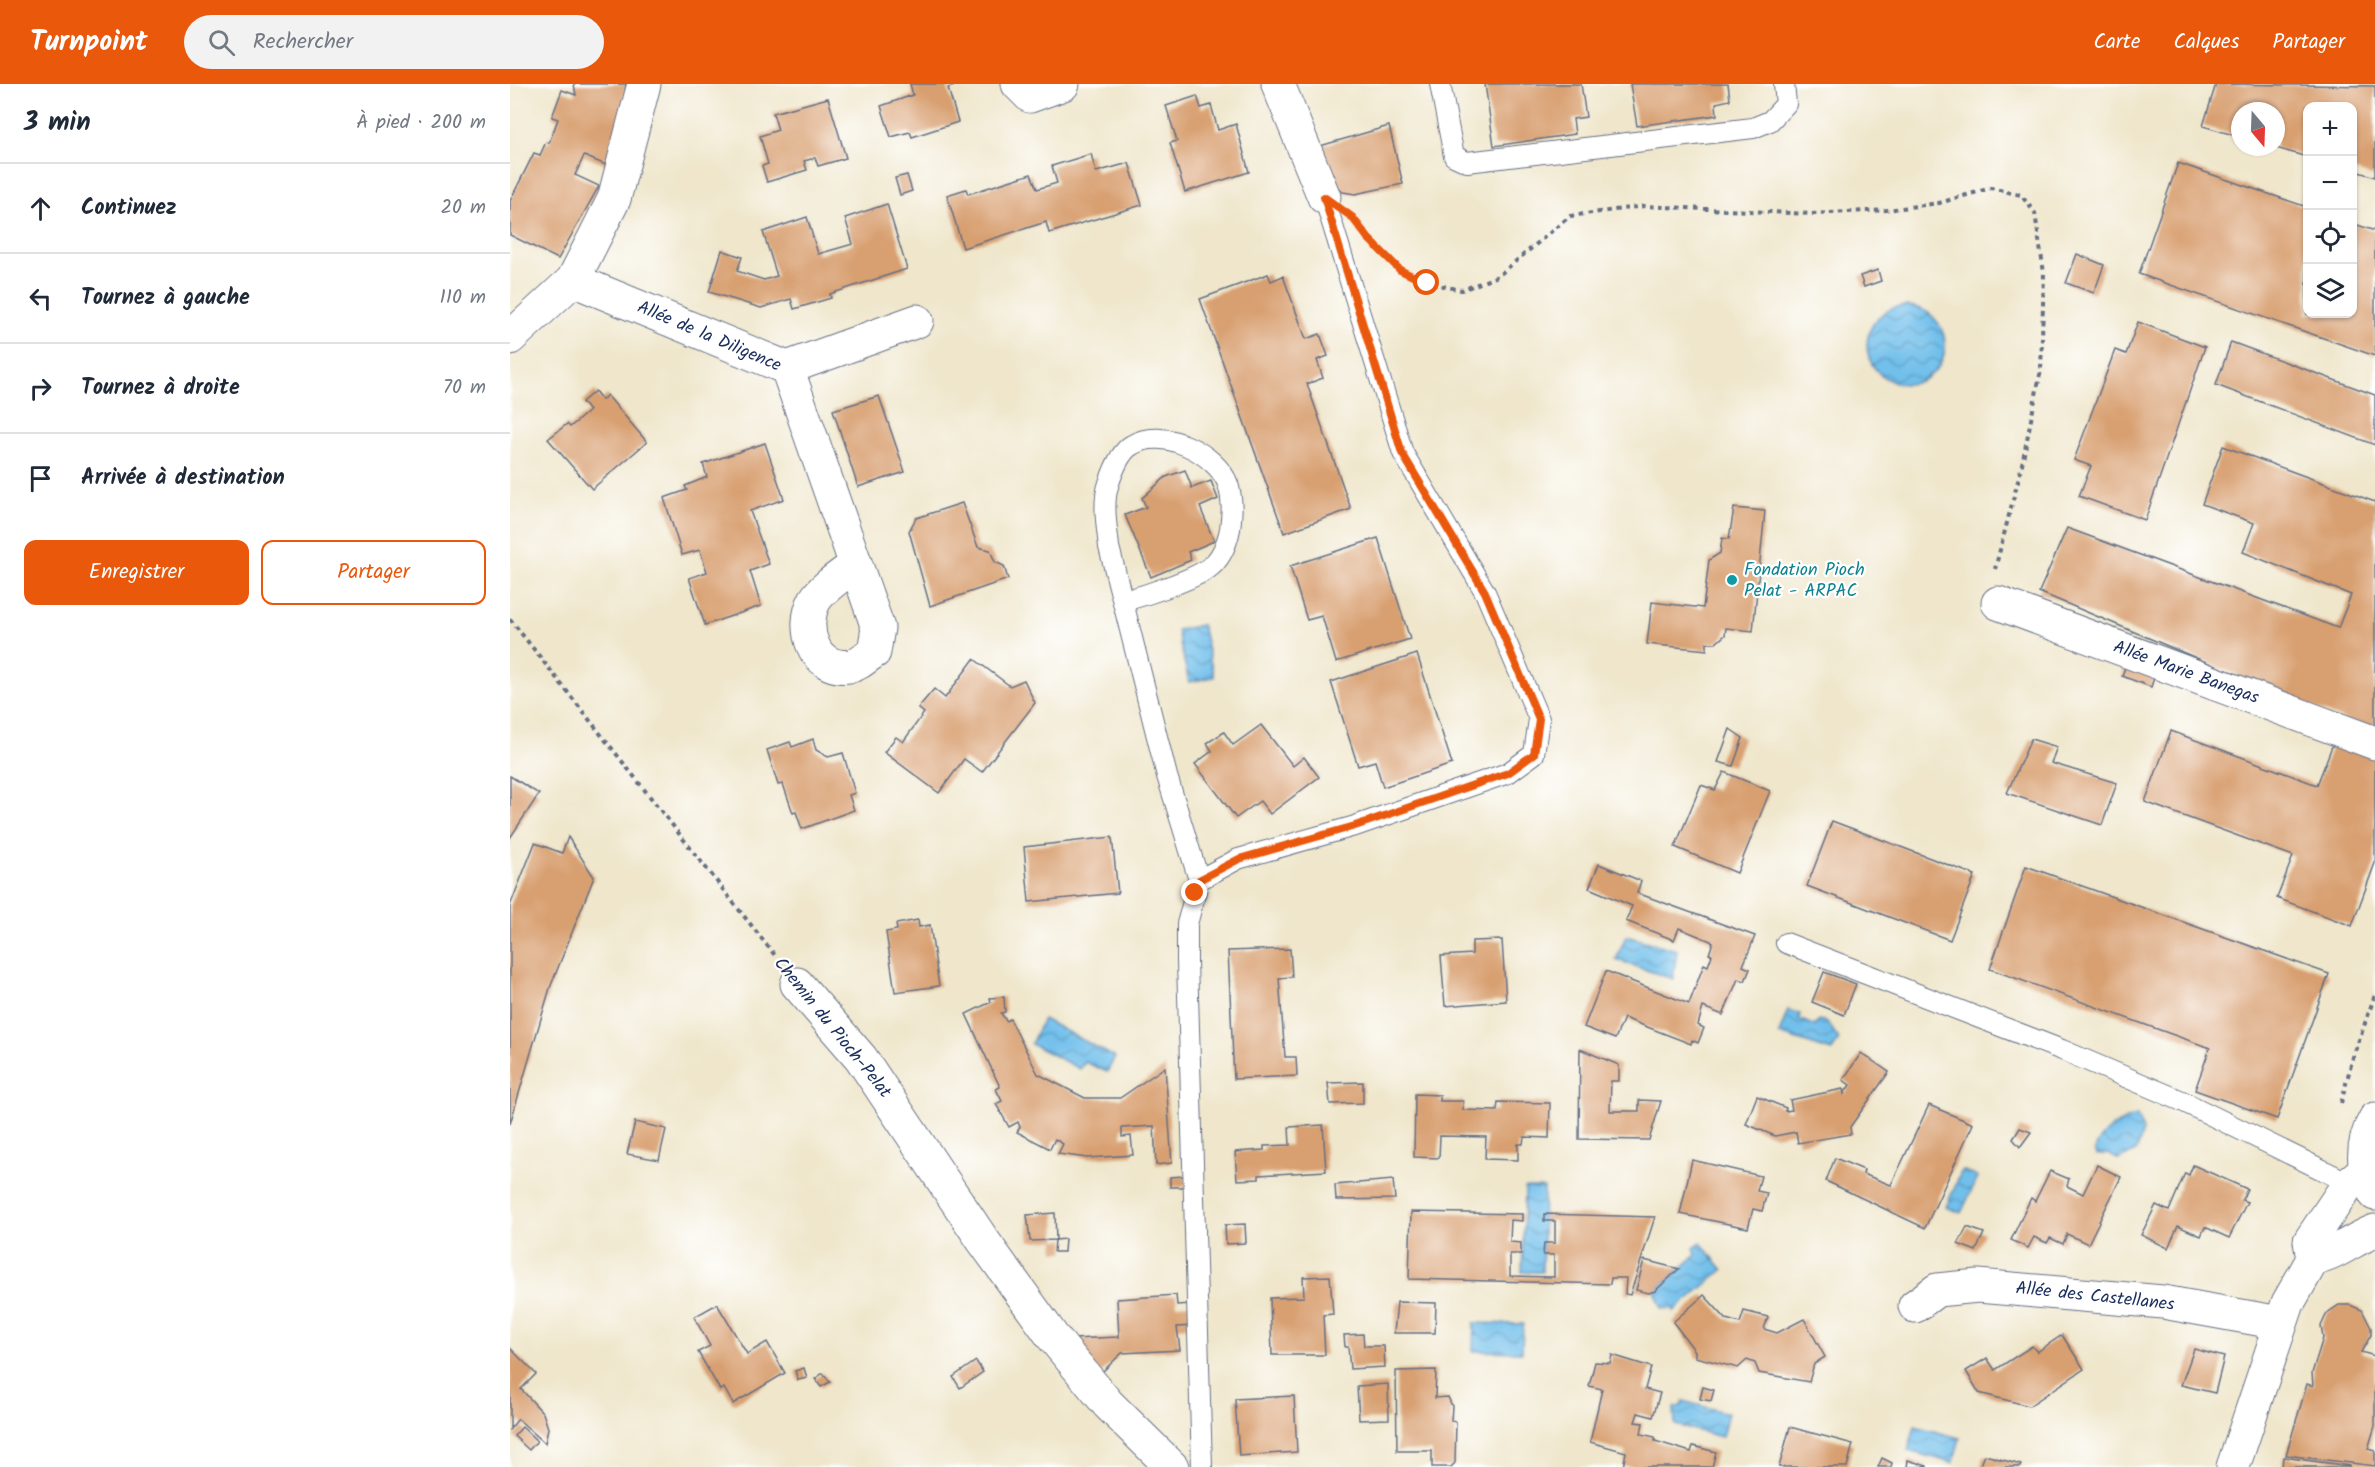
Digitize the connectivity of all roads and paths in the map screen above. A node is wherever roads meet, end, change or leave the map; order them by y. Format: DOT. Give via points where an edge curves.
graph roads {
  1 [pos="644,84"];
  2 [pos="1018,84"];
  3 [pos="1063,84"];
  4 [pos="1278,84"];
  5 [pos="1440,84"];
  6 [pos="1784,84"];
  7 [pos="1324,197"];
  8 [pos="573,280"];
  9 [pos="917,321"];
  10 [pos="510,338"];
  11 [pos="787,368"];
  12 [pos="854,566"];
  13 [pos="1124,601"];
  14 [pos="1998,603"];
  15 [pos="510,619"];
  16 [pos="2375,743"];
  17 [pos="1199,880"];
  18 [pos="1786,943"];
  19 [pos="797,984"];
  20 [pos="2375,1119"];
  21 [pos="2363,1182"];
  22 [pos="2375,1231"];
  23 [pos="2313,1258"];
  24 [pos="1914,1306"];
  25 [pos="2280,1323"];
  26 [pos="1171,1467"];
  27 [pos="1202,1467"];
  28 [pos="2233,1467"];
  1 -- 8 [label="street" via="615,199"];
  2 -- 3 [label="street" via="1030,96"];
  4 -- 7 [label="street"];
  5 -- 6 [label="lane" via="1454,156 1467,162 1753,128 1770,121 1786,104"];
  7 -- 14 [label="path" via="1352,217 1400,270 1427,283 1462,290 1498,276 1570,216 1644,206 1811,213 1887,210 1991,188 2021,195 2035,213 2044,273 2041,370 2021,469 1987,599"];
  7 -- 17 [label="lane" via="1402,453 1485,592 1539,719 1534,754 1508,773 1355,826 1239,859"];
  8 -- 10 [label="street"];
  8 -- 11 [label="street, Allée de la Diligence"];
  9 -- 11 [label="street"];
  11 -- 12 [label="street, Allée de la Diligence"];
  13 -- 13 [label="lane" via="1210,567 1227,546 1233,506 1227,482 1210,461 1186,445 1161,437 1132,445 1108,485 1109,547"];
  13 -- 17 [label="lane" via="1167,776"];
  14 -- 16 [label="street, Allée Marie Banegas"];
  15 -- 19 [label="path, Chemin du Pioch-Pelat"];
  17 -- 27 [label="lane" via="1187,924 1187,961"];
  18 -- 21 [label="lane" via="2062,1050"];
  19 -- 26 [label="street, Chemin du Pioch-Pelat" via="861,1058 1052,1336 1108,1404"];
  20 -- 21 [label="street" via="2364,1150"];
  21 -- 23 [label="street" via="2310,1241"];
  22 -- 23 [label="street" via="2331,1256"];
  23 -- 25 [label="street"];
  24 -- 25 [label="street, Allée des Castellanes" via="1937,1290 1978,1286 2163,1302"];
  25 -- 28 [label="street"];
}
